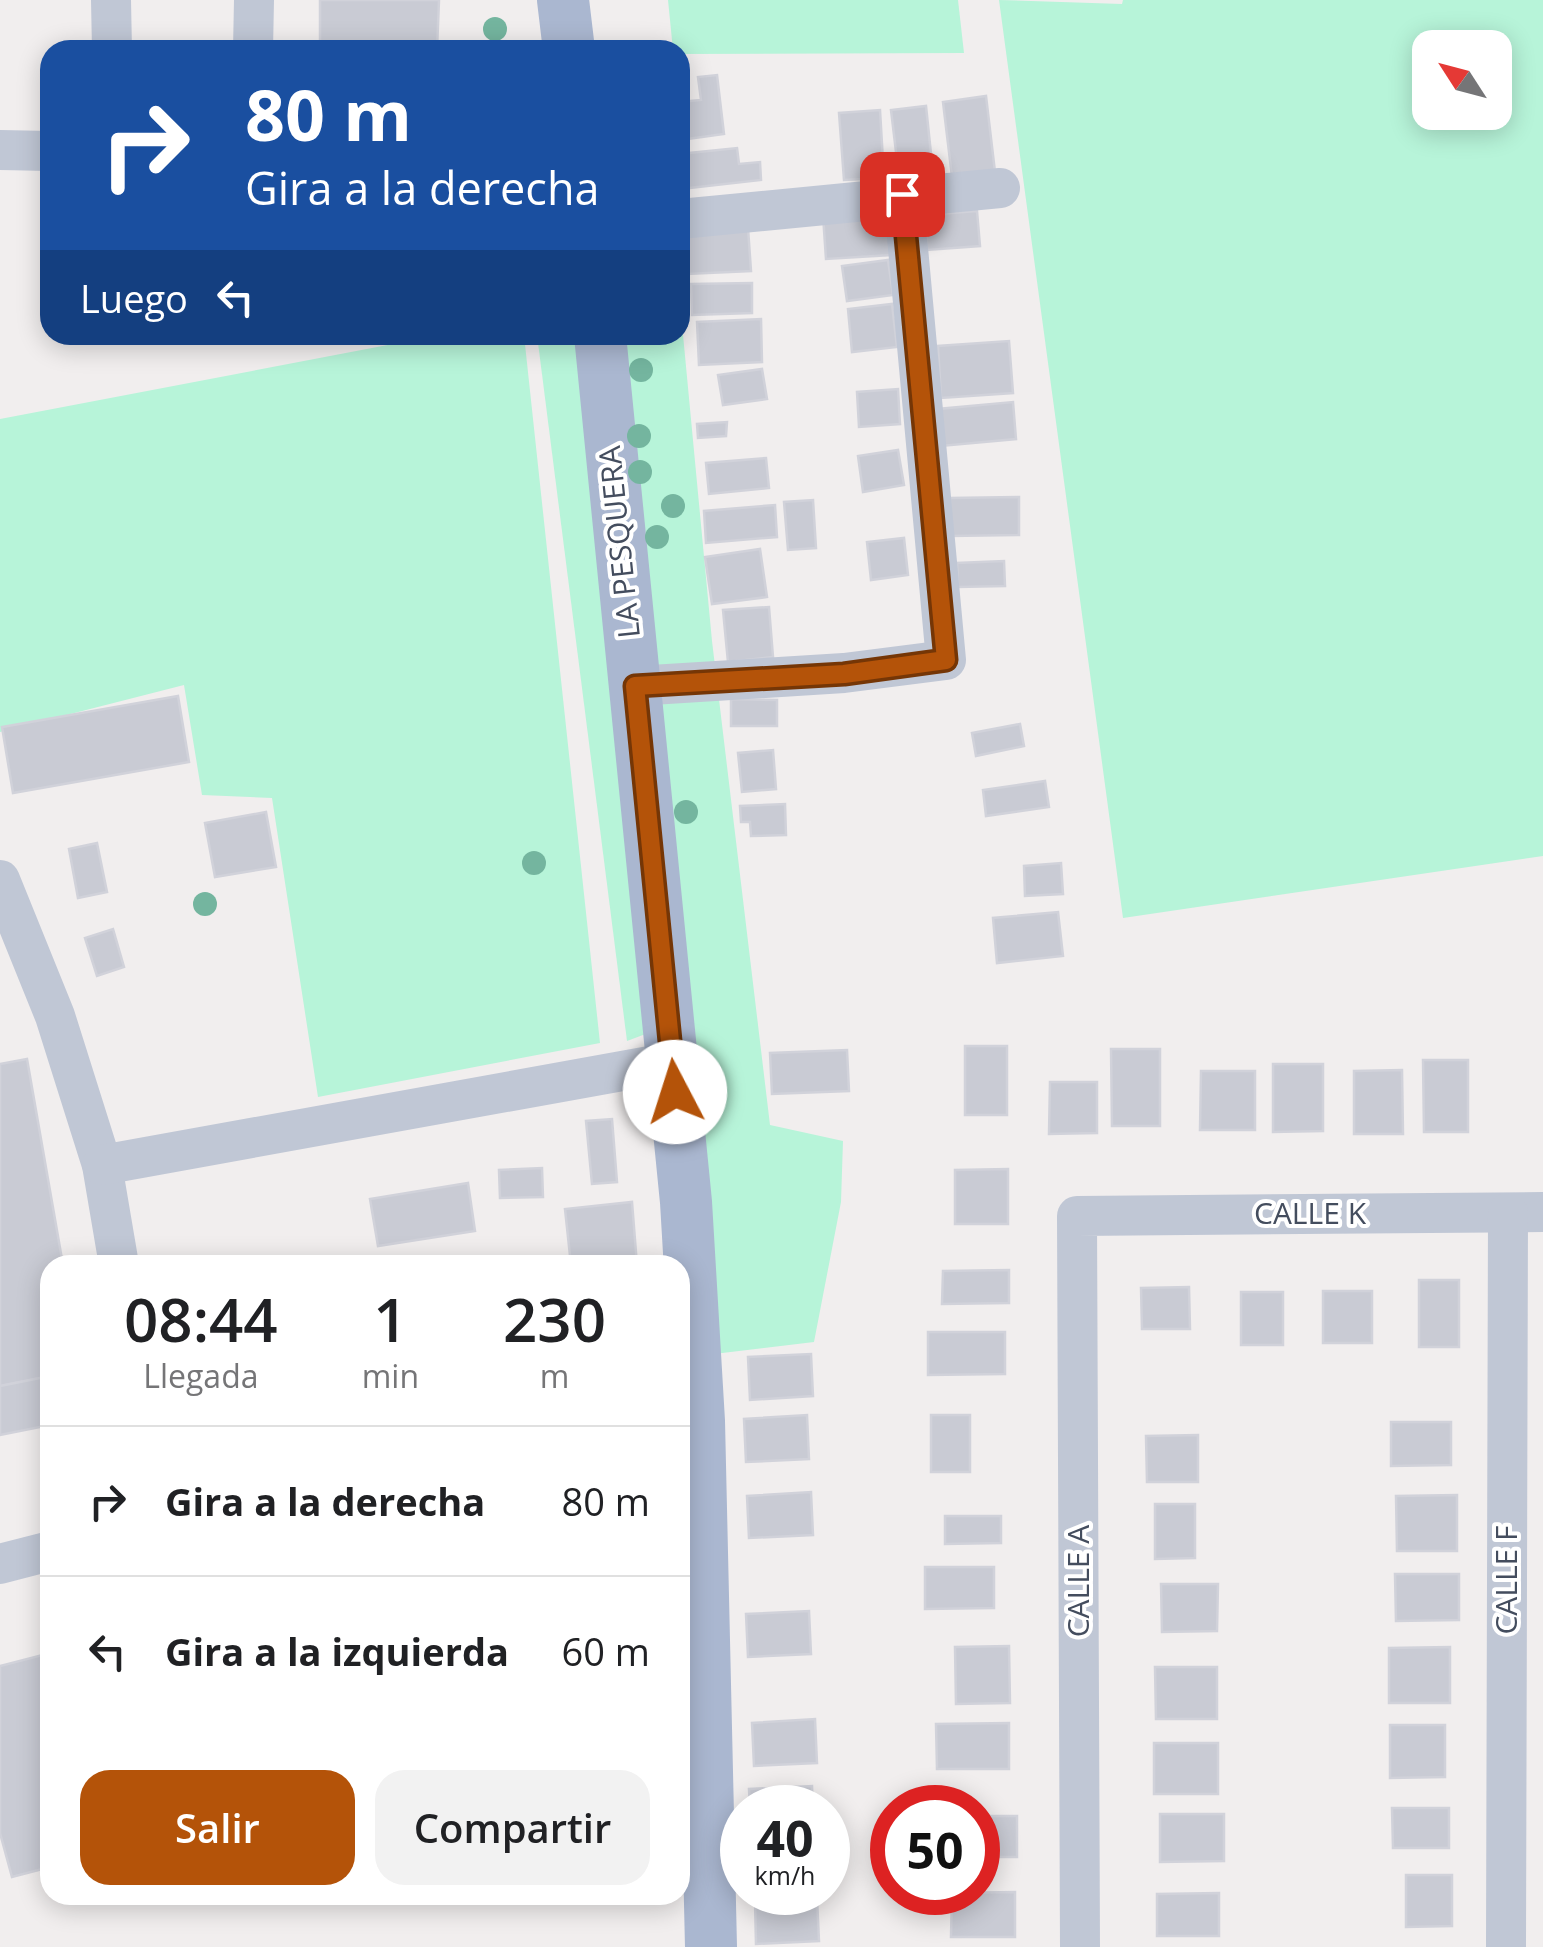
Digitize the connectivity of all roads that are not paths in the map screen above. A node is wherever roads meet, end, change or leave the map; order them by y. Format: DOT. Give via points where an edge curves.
graph roads {
  1 [pos="111,0"];
  2 [pos="254,0"];
  3 [pos="563,0"];
  4 [pos="112,40"];
  5 [pos="253,40"];
  6 [pos="568,40"];
  7 [pos="0,150"];
  8 [pos="40,150"];
  9 [pos="1000,188"];
  10 [pos="902,194"];
  11 [pos="690,218"];
  12 [pos="601,345"];
  13 [pos="635,686"];
  14 [pos="0,880"];
  15 [pos="672,1062"];
  16 [pos="102,1165"];
  17 [pos="1525,1212"];
  18 [pos="1078,1216"];
  19 [pos="118,1255"];
  20 [pos="682,1255"];
  21 [pos="690,1435"];
  22 [pos="40,1554"];
  23 [pos="0,1564"];
  24 [pos="711,1947"];
  25 [pos="1080,1947"];
  26 [pos="1506,1947"];
  1 -- 4 [label="street"];
  2 -- 5 [label="street"];
  3 -- 6 [label="main road"];
  7 -- 8 [label="street"];
  9 -- 10 [label="street"];
  10 -- 11 [label="street"];
  10 -- 13 [label="street" via="946,660 844,674"];
  12 -- 13 [label="main road, LA PESQUERA"];
  13 -- 15 [label="main road, LA PESQUERA"];
  14 -- 16 [label="street" via="55,1016"];
  15 -- 16 [label="street"];
  15 -- 20 [label="main road, LA PESQUERA"];
  16 -- 19 [label="street"];
  17 -- 18 [label="street, CALLE K"];
  17 -- 26 [label="street, CALLE F"];
  18 -- 25 [label="street, CALLE A"];
  21 -- 24 [label="main road, LA PESQUERA"];
  22 -- 23 [label="street"];
}
